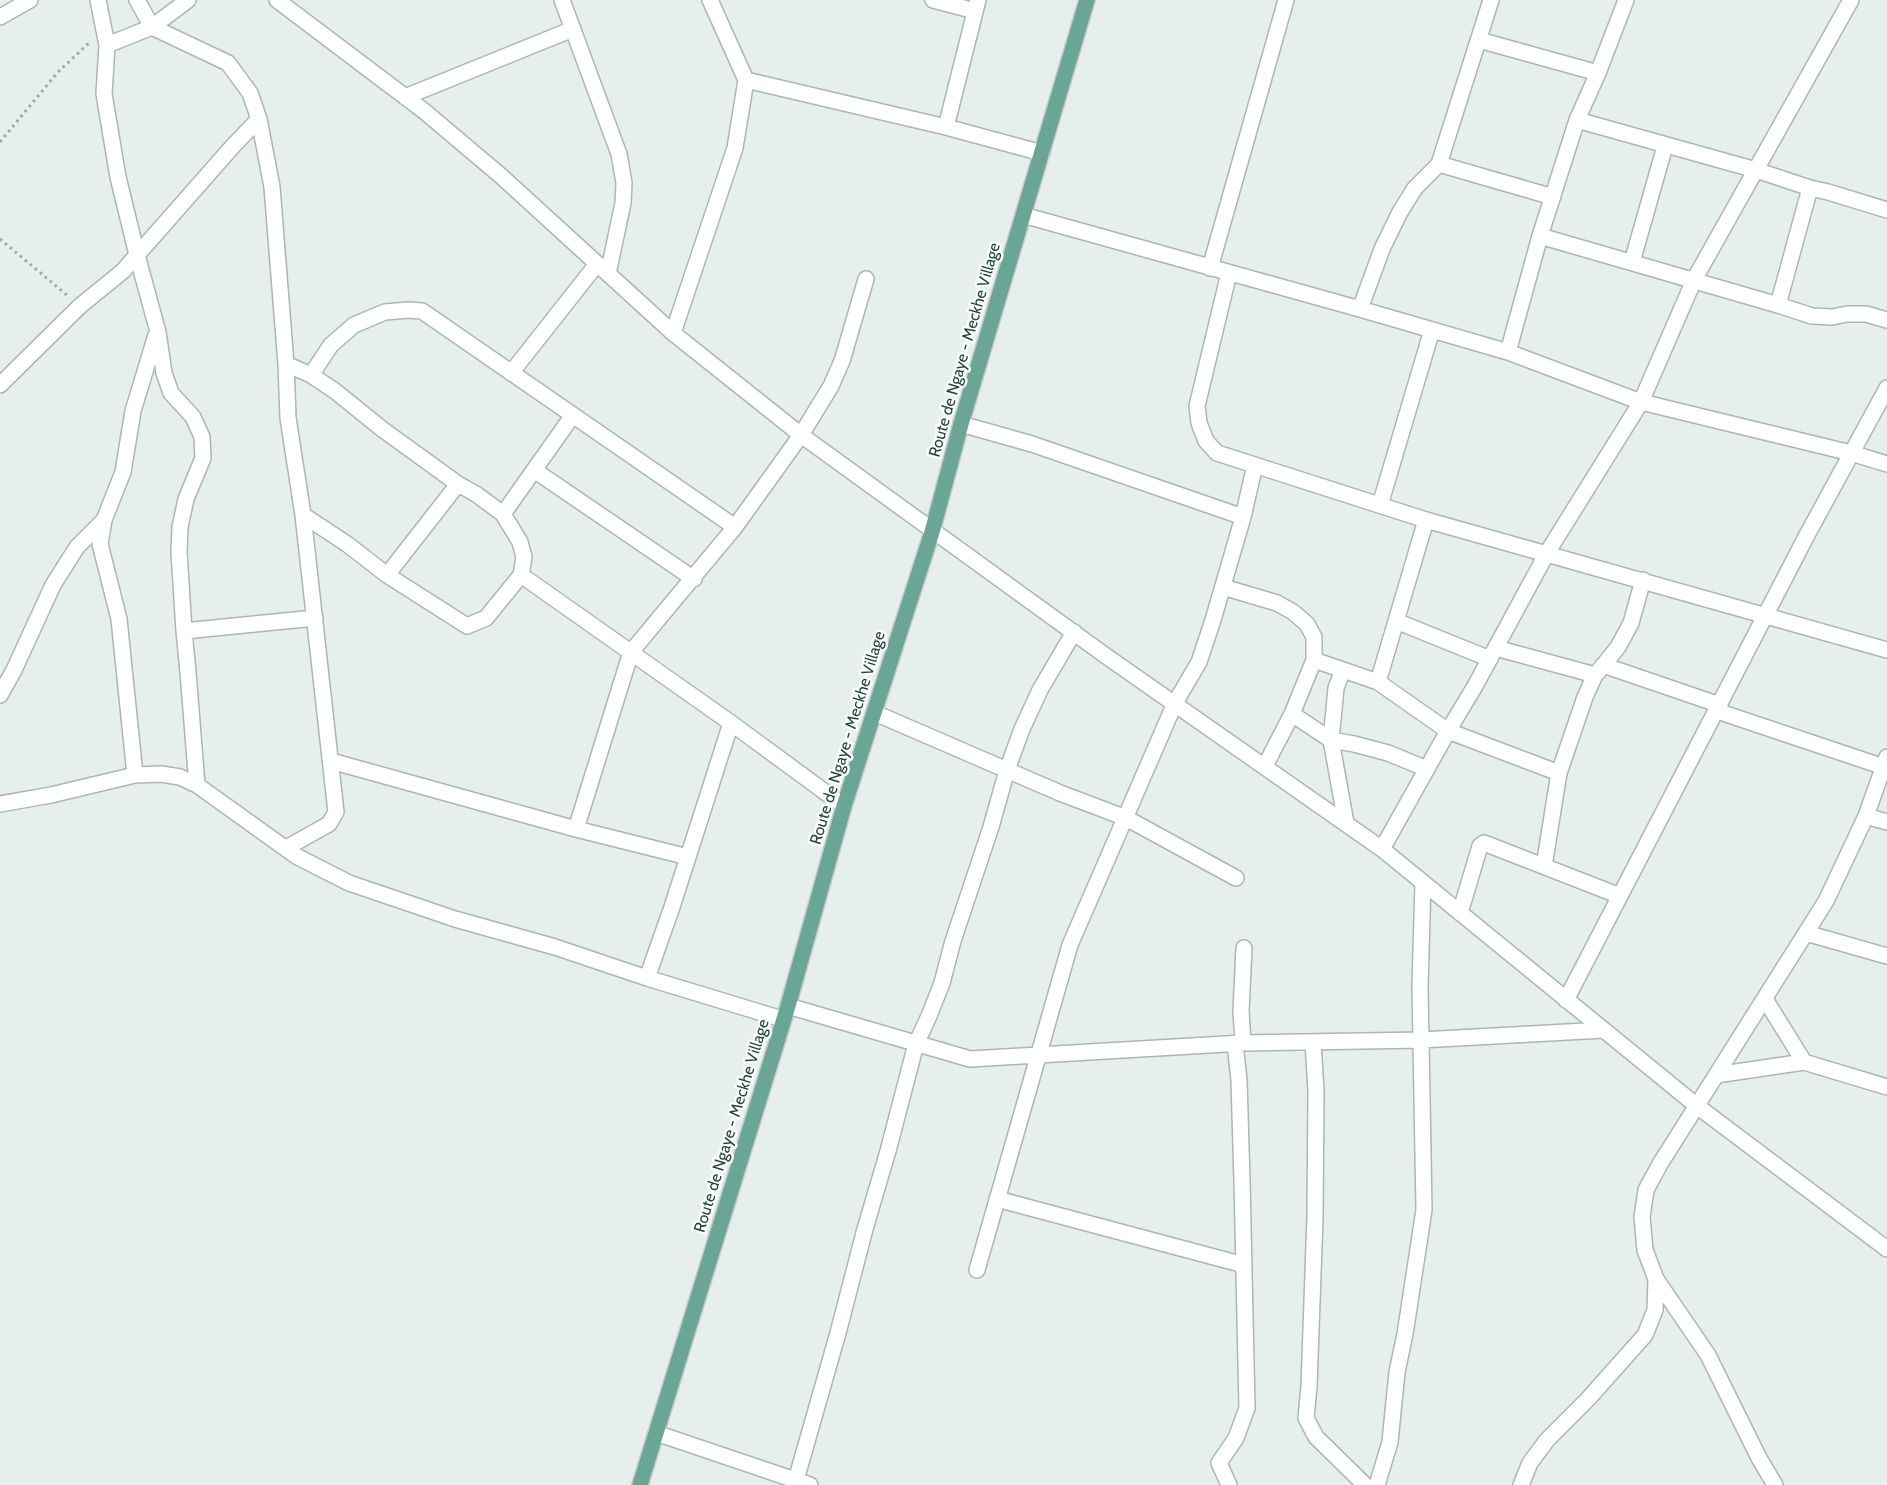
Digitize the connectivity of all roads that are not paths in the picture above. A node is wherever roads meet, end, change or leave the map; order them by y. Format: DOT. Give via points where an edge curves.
graph roads {
  1 [pos="30,0"];
  2 [pos="98,0"];
  3 [pos="137,0"];
  4 [pos="188,0"];
  5 [pos="276,0"];
  6 [pos="562,0"];
  7 [pos="710,0"];
  8 [pos="933,0"];
  9 [pos="1087,0"];
  10 [pos="1286,0"];
  11 [pos="1491,0"];
  12 [pos="1626,0"];
  13 [pos="1851,0"];
  14 [pos="976,6"];
  15 [pos="0,17"];
  16 [pos="152,27"];
  17 [pos="572,29"];
  18 [pos="1479,40"];
  19 [pos="106,45"];
  20 [pos="1598,73"];
  21 [pos="746,80"];
  22 [pos="405,97"];
  23 [pos="259,119"];
  24 [pos="1577,120"];
  25 [pos="946,127"];
  26 [pos="1665,146"];
  27 [pos="1042,153"];
  28 [pos="1440,164"];
  29 [pos="1756,170"];
  30 [pos="1810,188"];
  31 [pos="1553,196"];
  32 [pos="1887,210"];
  33 [pos="1023,215"];
  34 [pos="1540,236"];
  35 [pos="137,255"];
  36 [pos="1632,262"];
  37 [pos="597,264"];
  38 [pos="1210,268"];
  39 [pos="1229,273"];
  40 [pos="608,274"];
  41 [pos="866,279"];
  42 [pos="1694,280"];
  43 [pos="1778,305"];
  44 [pos="1360,309"];
  45 [pos="1887,320"];
  46 [pos="1432,330"];
  47 [pos="158,332"];
  48 [pos="672,333"];
  49 [pos="1508,352"];
  50 [pos="286,364"];
  51 [pos="511,373"];
  52 [pos="311,375"];
  53 [pos="0,385"];
  54 [pos="1887,388"];
  55 [pos="1641,402"];
  56 [pos="574,415"];
  57 [pos="961,424"];
  58 [pos="801,434"];
  59 [pos="1851,453"];
  60 [pos="1887,464"];
  61 [pos="1255,466"];
  62 [pos="534,470"];
  63 [pos="458,484"];
  64 [pos="1380,505"];
  65 [pos="503,514"];
  66 [pos="304,515"];
  67 [pos="1243,517"];
  68 [pos="104,520"];
  69 [pos="1426,520"];
  70 [pos="735,527"];
  71 [pos="932,532"];
  72 [pos="1547,554"];
  73 [pos="387,575"];
  74 [pos="521,575"];
  75 [pos="694,579"];
  76 [pos="1643,580"];
  77 [pos="1223,587"];
  78 [pos="1767,616"];
  79 [pos="315,618"];
  80 [pos="1396,620"];
  81 [pos="184,631"];
  82 [pos="1074,632"];
  83 [pos="1887,650"];
  84 [pos="632,652"];
  85 [pos="1493,654"];
  86 [pos="1314,660"];
  87 [pos="1343,670"];
  88 [pos="1599,670"];
  89 [pos="1378,682"];
  90 [pos="0,695"];
  91 [pos="1175,703"];
  92 [pos="1719,708"];
  93 [pos="874,713"];
  94 [pos="1292,714"];
  95 [pos="731,723"];
  96 [pos="1448,731"];
  97 [pos="1331,740"];
  98 [pos="331,762"];
  99 [pos="1885,762"];
  100 [pos="1265,766"];
  101 [pos="1427,769"];
  102 [pos="1006,770"];
  103 [pos="1559,772"];
  104 [pos="135,775"];
  105 [pos="197,785"];
  106 [pos="0,804"];
  107 [pos="844,806"];
  108 [pos="1866,816"];
  109 [pos="1126,818"];
  110 [pos="1887,822"];
  111 [pos="1346,824"];
  112 [pos="576,829"];
  113 [pos="286,848"];
  114 [pos="1382,849"];
  115 [pos="688,858"];
  116 [pos="1544,866"];
  117 [pos="1236,878"];
  118 [pos="1423,883"];
  119 [pos="1620,896"];
  120 [pos="1460,913"];
  121 [pos="1806,933"];
  122 [pos="1244,948"];
  123 [pos="1887,956"];
  124 [pos="647,978"];
  125 [pos="1765,999"];
  126 [pos="1566,1000"];
  127 [pos="785,1013"];
  128 [pos="1604,1030"];
  129 [pos="1422,1040"];
  130 [pos="1313,1042"];
  131 [pos="916,1044"];
  132 [pos="1239,1044"];
  133 [pos="1038,1055"];
  134 [pos="1804,1062"];
  135 [pos="1716,1075"];
  136 [pos="1887,1087"];
  137 [pos="1696,1106"];
  138 [pos="997,1199"];
  139 [pos="1887,1249"];
  140 [pos="1244,1265"];
  141 [pos="977,1270"];
  142 [pos="1656,1278"];
  143 [pos="656,1433"];
  144 [pos="803,1483"];
  145 [pos="640,1485"];
  146 [pos="1229,1485"];
  147 [pos="1365,1485"];
  148 [pos="1377,1485"];
  149 [pos="1521,1485"];
  150 [pos="1776,1485"];
  1 -- 15 [label="street"];
  2 -- 19 [label="street"];
  3 -- 16 [label="street"];
  4 -- 16 [label="street"];
  5 -- 22 [label="street"];
  6 -- 17 [label="street"];
  7 -- 21 [label="street"];
  8 -- 14 [label="street"];
  9 -- 27 [label="main road, Route de Ngaye - Meckhe Village"];
  10 -- 38 [label="street"];
  11 -- 18 [label="street"];
  12 -- 20 [label="street"];
  13 -- 29 [label="street"];
  14 -- 25 [label="street"];
  16 -- 19 [label="street"];
  16 -- 23 [label="street" via="228,63 250,93"];
  17 -- 22 [label="street"];
  17 -- 40 [label="street" via="619,154 624,183"];
  18 -- 20 [label="street"];
  18 -- 28 [label="street"];
  19 -- 35 [label="street" via="104,94 118,177"];
  20 -- 24 [label="street"];
  21 -- 25 [label="street"];
  21 -- 48 [label="street" via="735,148"];
  22 -- 37 [label="street" via="502,176"];
  23 -- 35 [label="street"];
  23 -- 50 [label="street" via="272,187"];
  24 -- 26 [label="street"];
  24 -- 31 [label="street"];
  25 -- 27 [label="street"];
  26 -- 29 [label="street"];
  26 -- 36 [label="street"];
  27 -- 33 [label="main road, Route de Ngaye - Meckhe Village"];
  28 -- 31 [label="street"];
  28 -- 44 [label="street" via="1415,188 1400,212 1382,249"];
  29 -- 30 [label="street"];
  29 -- 42 [label="street"];
  30 -- 32 [label="street"];
  30 -- 43 [label="street"];
  31 -- 34 [label="street"];
  33 -- 38 [label="street"];
  33 -- 57 [label="main road, Route de Ngaye - Meckhe Village"];
  34 -- 36 [label="street"];
  34 -- 49 [label="street"];
  35 -- 47 [label="street"];
  35 -- 53 [label="street"];
  36 -- 42 [label="street"];
  37 -- 40 [label="street"];
  37 -- 51 [label="street"];
  38 -- 39 [label="street"];
  39 -- 44 [label="street"];
  39 -- 61 [label="street" via="1197,406 1199,424 1216,454"];
  40 -- 48 [label="street"];
  41 -- 58 [label="street" via="842,361 831,386"];
  42 -- 43 [label="street"];
  42 -- 55 [label="street"];
  43 -- 45 [label="street" via="1812,316 1832,318 1866,314"];
  44 -- 46 [label="street"];
  46 -- 49 [label="street"];
  46 -- 64 [label="street"];
  47 -- 68 [label="street" via="133,411 123,472"];
  47 -- 81 [label="street" via="164,373 171,393 193,417 202,436 203,458 186,499 180,527"];
  48 -- 58 [label="street"];
  49 -- 55 [label="street"];
  50 -- 52 [label="street"];
  50 -- 66 [label="street" via="288,418"];
  51 -- 52 [label="street" via="422,311 408,310 385,312 354,325 331,346"];
  51 -- 56 [label="street"];
  52 -- 63 [label="street"];
  54 -- 59 [label="street"];
  55 -- 59 [label="street"];
  55 -- 72 [label="street"];
  56 -- 62 [label="street"];
  56 -- 70 [label="street"];
  57 -- 67 [label="street" via="1032,444"];
  57 -- 71 [label="main road, Route de Ngaye - Meckhe Village"];
  58 -- 70 [label="street"];
  58 -- 71 [label="street"];
  59 -- 60 [label="street"];
  59 -- 78 [label="street"];
  61 -- 64 [label="street"];
  61 -- 67 [label="street"];
  62 -- 65 [label="street"];
  62 -- 75 [label="street"];
  63 -- 65 [label="street"];
  63 -- 73 [label="street"];
  64 -- 69 [label="street"];
  65 -- 74 [label="street" via="520,542 524,557"];
  66 -- 73 [label="street"];
  66 -- 79 [label="street"];
  67 -- 77 [label="street"];
  68 -- 90 [label="street" via="77,547 53,585"];
  68 -- 104 [label="street" via="100,544 119,619"];
  69 -- 72 [label="street"];
  69 -- 80 [label="street"];
  70 -- 75 [label="street"];
  71 -- 82 [label="street"];
  71 -- 93 [label="main road, Route de Ngaye - Meckhe Village"];
  72 -- 76 [label="street"];
  72 -- 85 [label="street"];
  73 -- 74 [label="street" via="467,626 486,618"];
  74 -- 84 [label="street"];
  75 -- 84 [label="street"];
  76 -- 78 [label="street"];
  76 -- 88 [label="street" via="1631,624"];
  77 -- 86 [label="street" via="1293,612 1307,624 1314,637"];
  77 -- 91 [label="street" via="1199,662"];
  78 -- 83 [label="street"];
  78 -- 92 [label="street"];
  79 -- 81 [label="street"];
  79 -- 98 [label="street"];
  80 -- 85 [label="street"];
  80 -- 89 [label="street"];
  81 -- 105 [label="street"];
  82 -- 91 [label="street"];
  82 -- 102 [label="street" via="1040,690"];
  84 -- 95 [label="street"];
  84 -- 112 [label="street"];
  85 -- 88 [label="street"];
  85 -- 96 [label="street"];
  86 -- 87 [label="street"];
  86 -- 94 [label="street"];
  87 -- 89 [label="street"];
  87 -- 97 [label="street" via="1336,688"];
  88 -- 92 [label="street"];
  88 -- 103 [label="street" via="1585,697"];
  89 -- 96 [label="street"];
  91 -- 100 [label="street"];
  91 -- 109 [label="street"];
  92 -- 99 [label="street"];
  92 -- 119 [label="street"];
  93 -- 102 [label="street"];
  93 -- 107 [label="main road, Route de Ngaye - Meckhe Village"];
  94 -- 97 [label="street"];
  94 -- 100 [label="street"];
  95 -- 107 [label="street"];
  95 -- 115 [label="street"];
  96 -- 101 [label="street"];
  96 -- 103 [label="street"];
  97 -- 101 [label="street" via="1388,753"];
  97 -- 111 [label="street"];
  98 -- 112 [label="street"];
  98 -- 113 [label="street" via="336,812 329,824"];
  99 -- 108 [label="street"];
  100 -- 111 [label="street"];
  101 -- 114 [label="street"];
  102 -- 109 [label="street"];
  102 -- 131 [label="street" via="942,983"];
  103 -- 116 [label="street"];
  104 -- 105 [label="street" via="180,777"];
  104 -- 106 [label="street"];
  105 -- 113 [label="street"];
  107 -- 127 [label="main road, Route de Ngaye - Meckhe Village"];
  108 -- 110 [label="street"];
  108 -- 121 [label="street" via="1826,900"];
  109 -- 117 [label="street"];
  109 -- 133 [label="street" via="1070,945"];
  111 -- 114 [label="street"];
  112 -- 115 [label="street"];
  113 -- 124 [label="street" via="349,883"];
  114 -- 118 [label="street"];
  115 -- 124 [label="street"];
  116 -- 119 [label="street"];
  116 -- 120 [label="street" via="1484,843 1480,846"];
  118 -- 120 [label="street"];
  118 -- 129 [label="street"];
  119 -- 126 [label="street"];
  120 -- 126 [label="street"];
  121 -- 123 [label="street"];
  121 -- 125 [label="street"];
  122 -- 132 [label="street"];
  124 -- 127 [label="street"];
  125 -- 134 [label="street"];
  125 -- 135 [label="street"];
  126 -- 128 [label="street"];
  127 -- 131 [label="street"];
  127 -- 143 [label="main road, Route de Ngaye - Meckhe Village"];
  128 -- 129 [label="street"];
  128 -- 137 [label="street"];
  129 -- 130 [label="street"];
  129 -- 148 [label="street" via="1424,1210 1397,1372 1390,1442"];
  130 -- 132 [label="street"];
  130 -- 147 [label="street" via="1315,1217 1306,1418 1316,1437"];
  131 -- 133 [label="street" via="970,1059"];
  131 -- 144 [label="street" via="838,1333"];
  132 -- 133 [label="street"];
  132 -- 140 [label="street"];
  133 -- 138 [label="street"];
  134 -- 135 [label="street"];
  134 -- 136 [label="street"];
  135 -- 137 [label="street"];
  137 -- 139 [label="street"];
  137 -- 142 [label="street" via="1646,1190 1642,1217 1645,1250"];
  138 -- 140 [label="street"];
  138 -- 141 [label="street"];
  140 -- 146 [label="street" via="1247,1408 1236,1438 1219,1463"];
  142 -- 149 [label="street" via="1655,1310 1645,1335 1547,1440 1530,1463"];
  142 -- 150 [label="street" via="1708,1355 1759,1458"];
  143 -- 144 [label="street"];
  143 -- 145 [label="main road, Route de Ngaye - Meckhe Village"];
}
